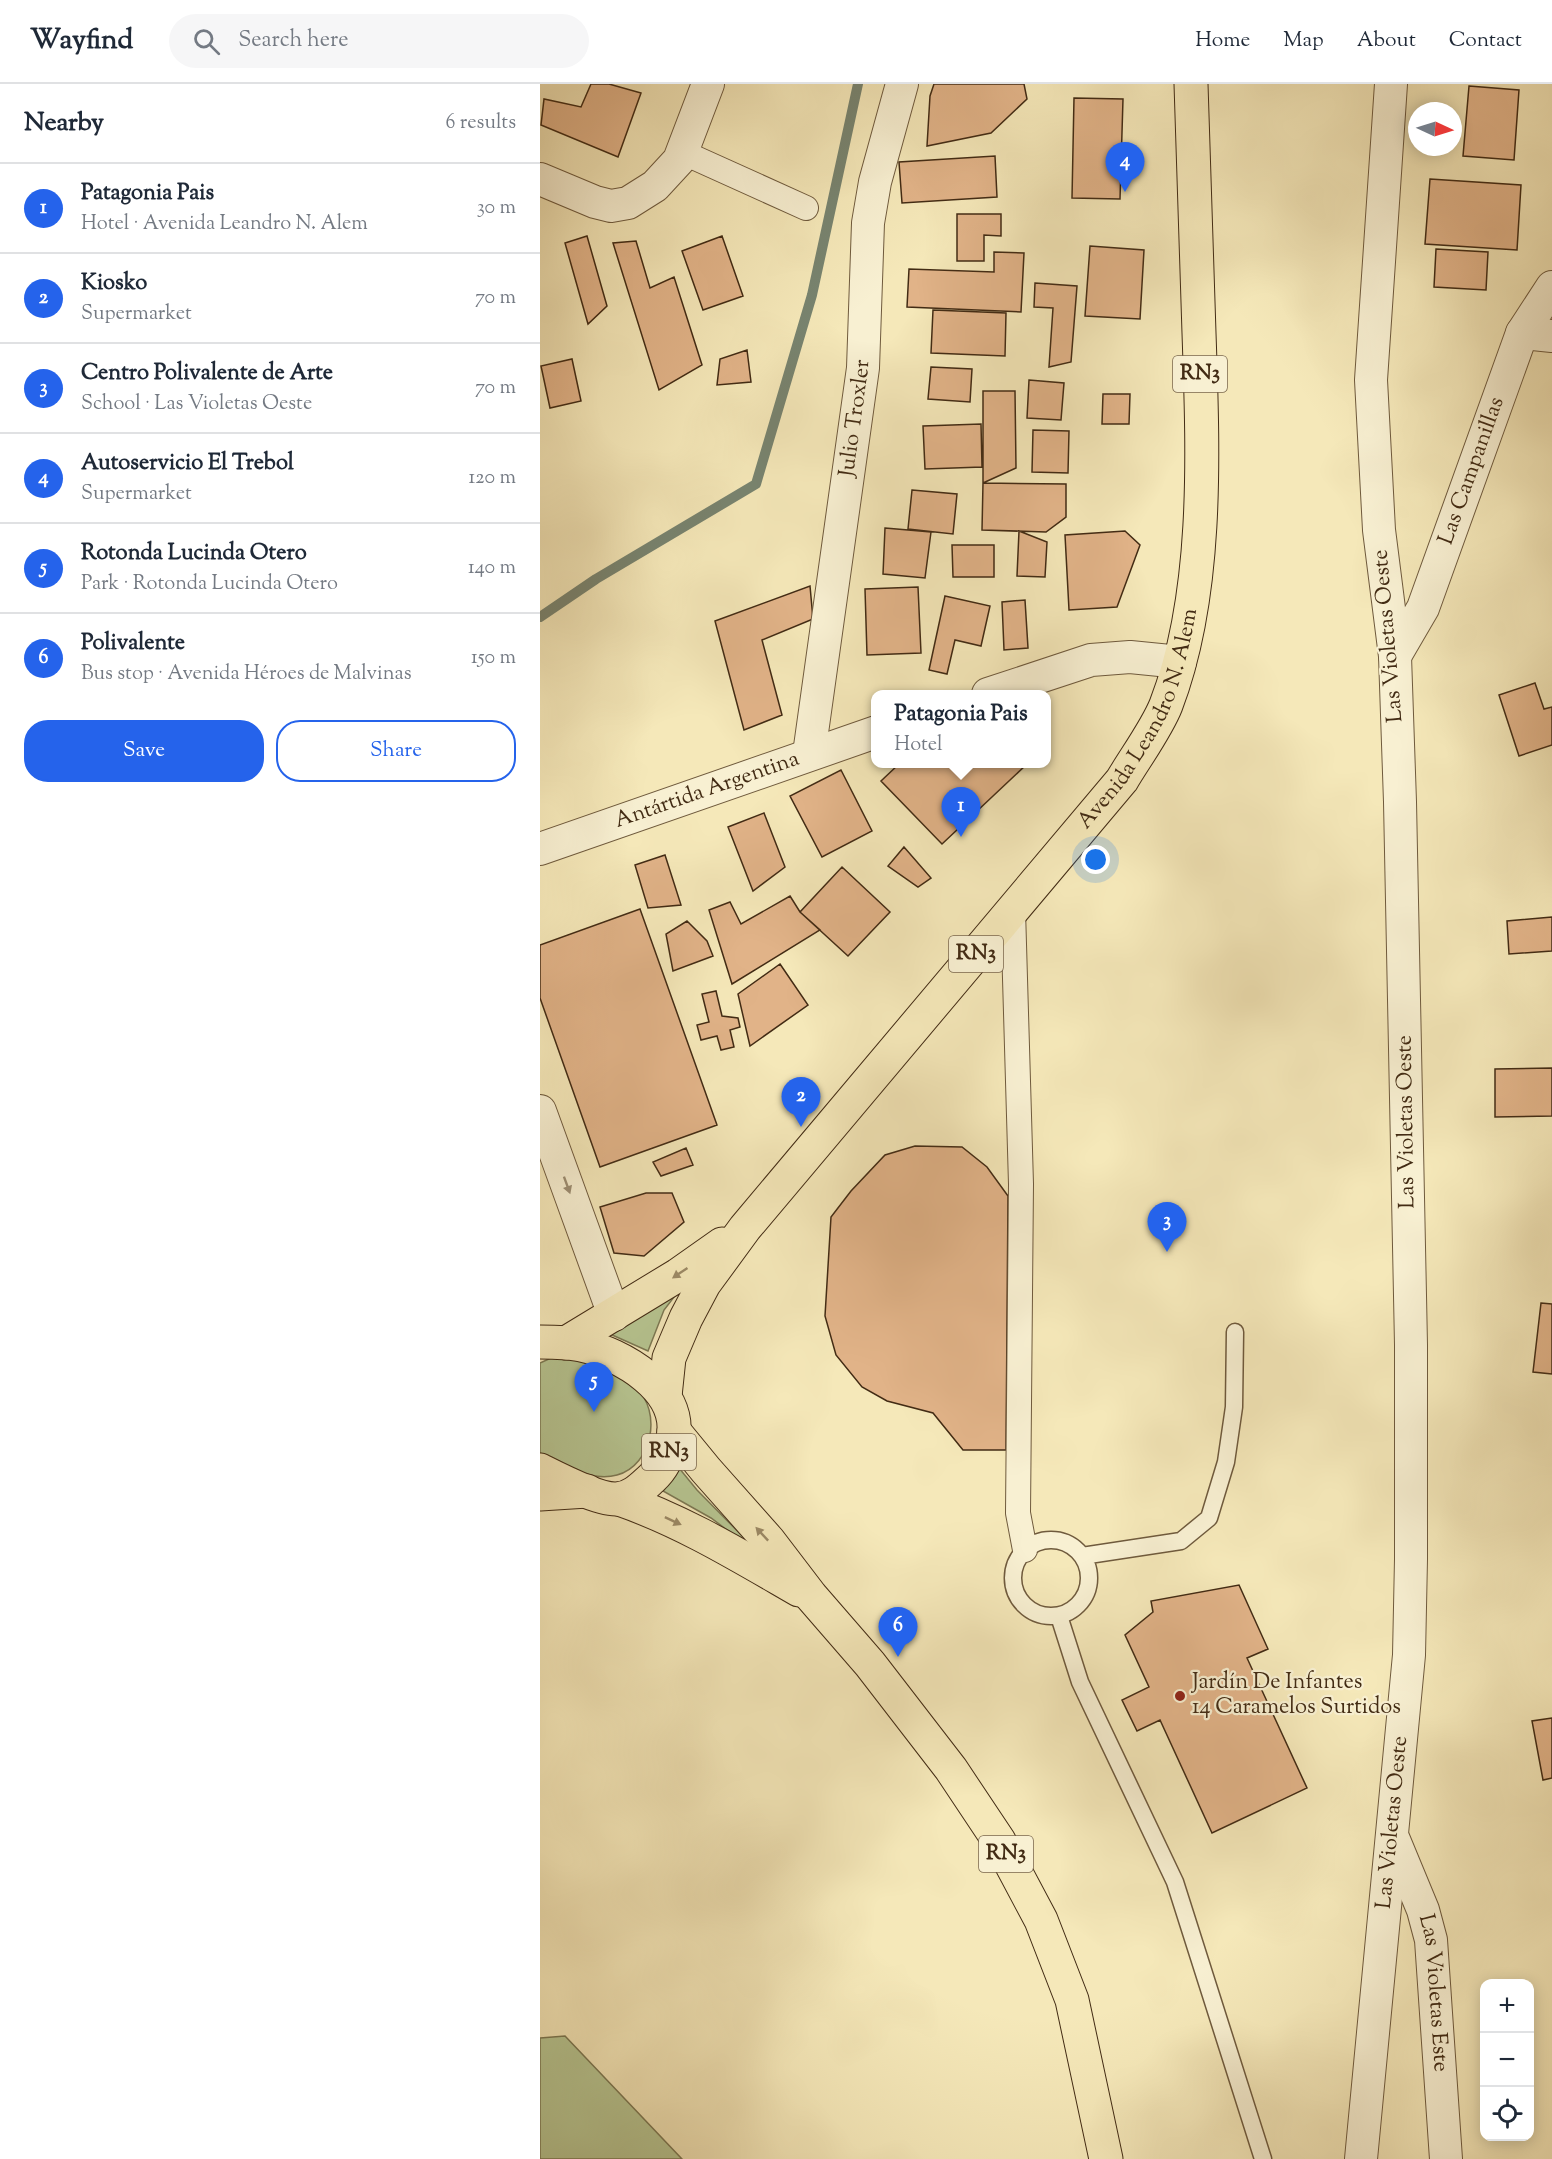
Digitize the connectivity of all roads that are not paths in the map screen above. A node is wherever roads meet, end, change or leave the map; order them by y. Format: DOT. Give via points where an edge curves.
graph roads {
  1 [pos="708,84"];
  2 [pos="902,84"];
  3 [pos="1191,84"];
  4 [pos="1390,84"];
  5 [pos="682,152"];
  6 [pos="540,178"];
  7 [pos="806,208"];
  8 [pos="1552,287"];
  9 [pos="1537,334"];
  10 [pos="1395,656"];
  11 [pos="1180,662"];
  12 [pos="1000,690"];
  13 [pos="871,734"];
  14 [pos="809,754"];
  15 [pos="540,849"];
  16 [pos="1013,910"];
  17 [pos="540,1111"];
  18 [pos="745,1228"];
  19 [pos="614,1315"];
  20 [pos="1235,1332"];
  21 [pos="553,1342"];
  22 [pos="664,1395"];
  23 [pos="674,1431"];
  24 [pos="540,1470"];
  25 [pos="587,1491"];
  26 [pos="540,1494"];
  27 [pos="619,1499"];
  28 [pos="1025,1550"];
  29 [pos="1082,1556"];
  30 [pos="811,1596"];
  31 [pos="1059,1616"];
  32 [pos="1392,1835"];
  33 [pos="1106,2159"];
  34 [pos="1263,2159"];
  35 [pos="1361,2159"];
  36 [pos="1446,2159"];
  1 -- 5 [label="street"];
  2 -- 14 [label="street, Julio Troxler" via="861,221 863,368"];
  3 -- 11 [label="main road, Avenida Leandro N. Alem / RN3" via="1201,397 1200,520 1194,590"];
  4 -- 10 [label="street, Las Violetas Oeste" via="1371,380 1380,530"];
  5 -- 6 [label="street" via="655,186 627,203 611,206"];
  5 -- 7 [label="street"];
  8 -- 9 [label="street, Las Campanillas"];
  9 -- 10 [label="street, Las Campanillas" via="1423,608"];
  10 -- 32 [label="street, Las Violetas Oeste" via="1411,1345 1411,1559 1409,1655"];
  11 -- 12 [label="street" via="1130,657 1090,660"];
  11 -- 16 [label="main road, Avenida Leandro N. Alem / RN3" via="1165,708 1122,780"];
  13 -- 14 [label="street, Antártida Argentina"];
  14 -- 15 [label="street, Antártida Argentina"];
  16 -- 18 [label="main road, Avenida Leandro N. Alem / RN3"];
  16 -- 28 [label="street" via="1021,1184 1018,1513"];
  17 -- 19 [label="street, one-way"];
  18 -- 19 [label="main road, Avenida Leandro N. Alem / RN3, one-way"];
  18 -- 22 [label="main road, Avenida Leandro N. Alem / RN3" via="704,1284 686,1318 669,1358"];
  19 -- 21 [label="main road, Avenida Leandro N. Alem / RN3"];
  20 -- 29 [label="lane" via="1234,1407 1226,1462 1209,1518 1181,1541"];
  21 -- 22 [label="main road, RN3" via="584,1346 630,1364"];
  22 -- 23 [label="main road, RN3" via="673,1416"];
  23 -- 27 [label="main road, RN3" via="670,1449 656,1474 634,1493"];
  30 -- 23 [label="main road, RN3, one-way"];
  24 -- 25 [label="main road, RN3"];
  25 -- 26 [label="main road"];
  25 -- 27 [label="main road, RN3"];
  27 -- 30 [label="main road, RN3, one-way" via="688,1527"];
  28 -- 29 [label="lane" via="1036,1543 1062,1541"];
  28 -- 31 [label="lane" via="1013,1573 1017,1596 1035,1612"];
  29 -- 31 [label="lane" via="1088,1575 1086,1594 1074,1608"];
  30 -- 33 [label="main road, RN3" via="870,1664 951,1769 999,1841 1030,1899 1072,2000"];
  31 -- 34 [label="lane" via="1080,1682 1175,1882"];
  32 -- 35 [label="street, Las Violetas Oeste"];
  32 -- 36 [label="street, Las Violetas Este" via="1431,1940"];
}
